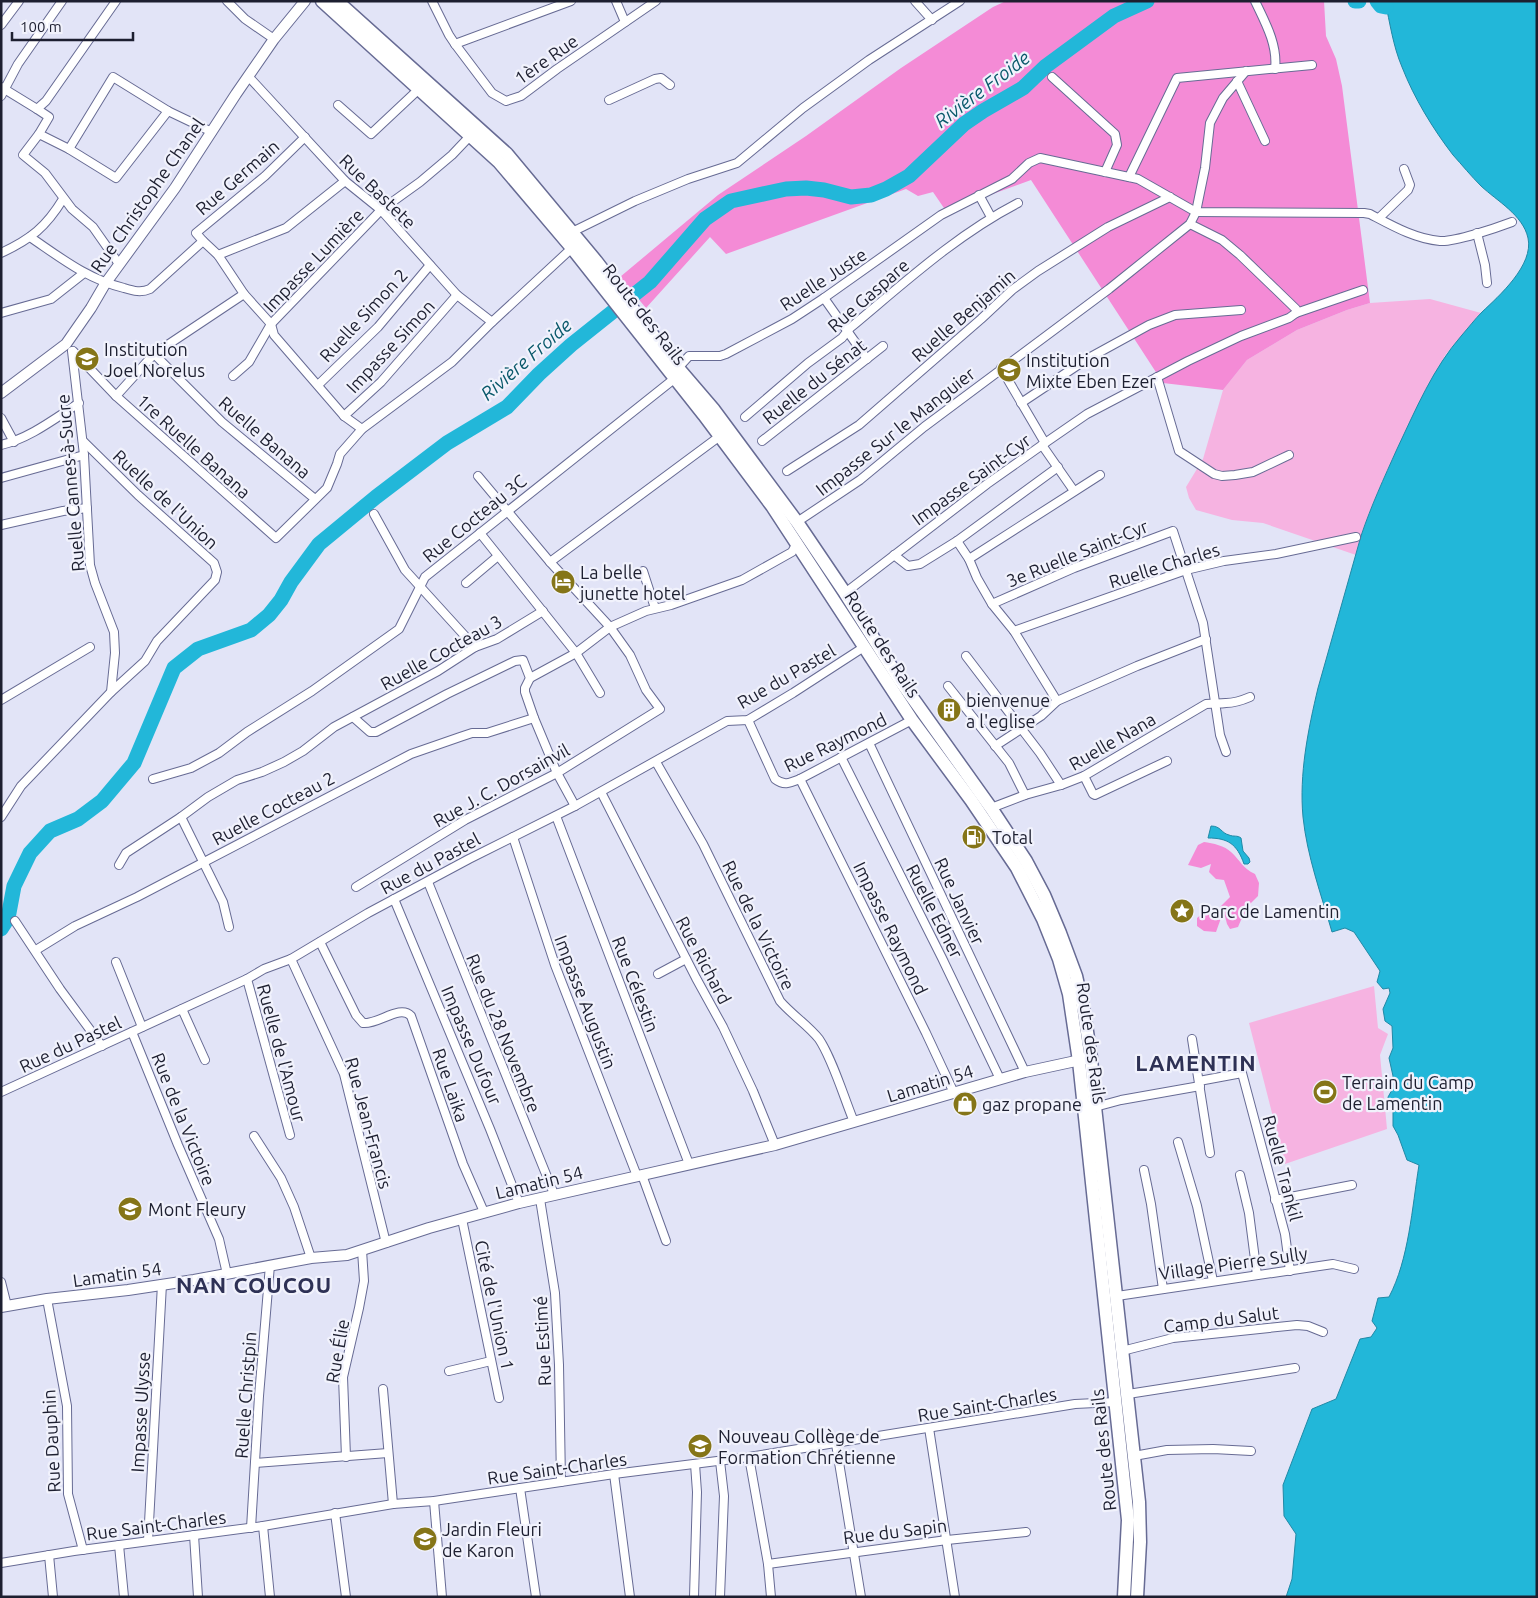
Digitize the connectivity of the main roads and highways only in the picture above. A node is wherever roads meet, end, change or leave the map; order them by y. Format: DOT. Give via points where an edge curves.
graph roads {
  1 [pos="322,1"];
  2 [pos="337,1"];
  3 [pos="591,264"];
  4 [pos="676,373"];
  5 [pos="1085,1059"];
  6 [pos="1124,1597"];
  7 [pos="1137,1597"];
  1 -- 3 [label="main road, Route des Rails" via="499,162 572,248"];
  2 -- 3 [label="main road, Route des Rails" via="507,154 572,232"];
  3 -- 4 [label="main road, Route des Rails"];
  4 -- 5 [label="main road, Route des Rails" via="772,506 912,720 1016,868 1043,919 1059,960"];
  4 -- 5 [label="main road, Route des Rails" via="719,416 797,522 899,679 991,808 1030,869 1044,894 1076,976 1084,1012"];
  5 -- 6 [label="main road, Route des Rails" via="1104,1309 1128,1520"];
  5 -- 7 [label="main road, Route des Rails" via="1095,1107 1139,1502"];
}
